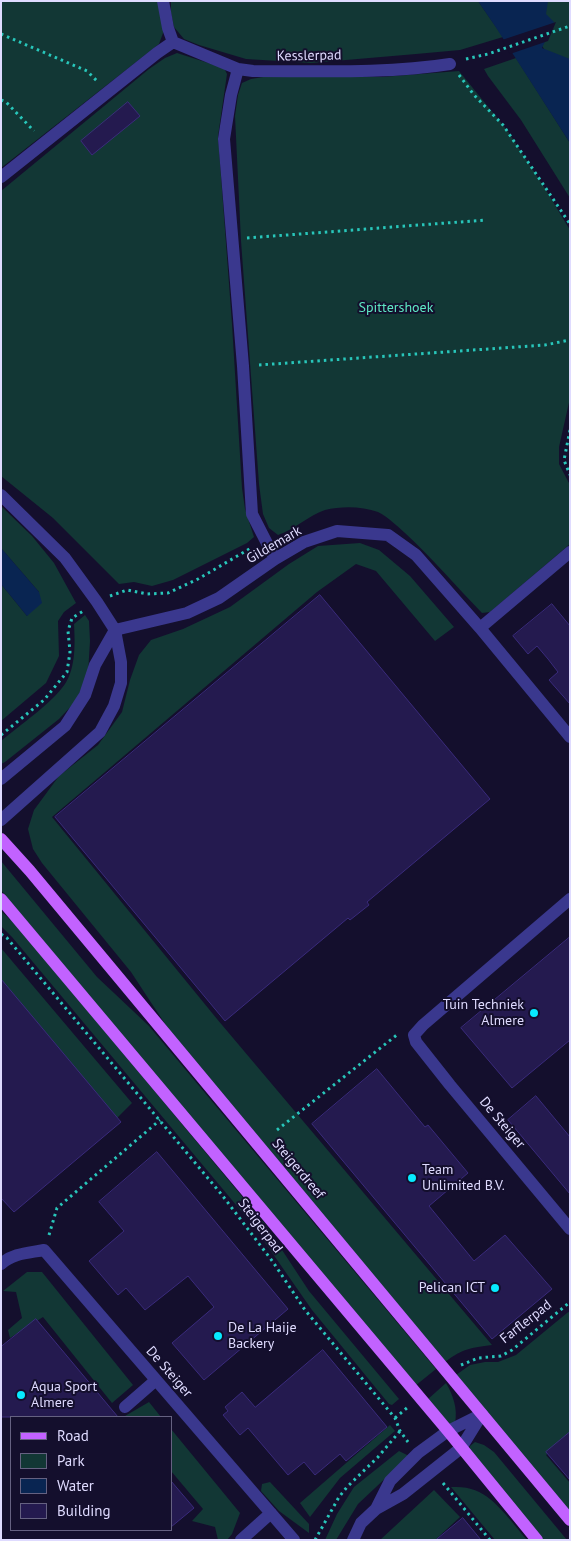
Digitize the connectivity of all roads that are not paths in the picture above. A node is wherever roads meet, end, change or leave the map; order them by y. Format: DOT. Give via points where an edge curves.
graph roads {
  1 [pos="163,1"];
  2 [pos="173,42"];
  3 [pos="450,64"];
  4 [pos="238,69"];
  5 [pos="1,177"];
  6 [pos="1,494"];
  7 [pos="570,552"];
  8 [pos="275,559"];
  9 [pos="480,628"];
  10 [pos="115,630"];
  11 [pos="570,737"];
  12 [pos="1,779"];
  13 [pos="1,820"];
  14 [pos="1,840"];
  15 [pos="1,900"];
  16 [pos="570,900"];
  17 [pos="570,1229"];
  18 [pos="1,1264"];
  19 [pos="156,1380"];
  20 [pos="125,1407"];
  21 [pos="482,1414"];
  22 [pos="448,1431"];
  23 [pos="461,1448"];
  24 [pos="376,1509"];
  25 [pos="271,1513"];
  26 [pos="570,1520"];
  27 [pos="240,1540"];
  28 [pos="294,1540"];
  29 [pos="353,1540"];
  30 [pos="537,1540"];
  1 -- 2 [label="street"];
  2 -- 4 [label="street, Kesslerpad"];
  2 -- 5 [label="street"];
  3 -- 4 [label="street, Kesslerpad" via="388,70"];
  4 -- 8 [label="street" via="224,139 252,514"];
  6 -- 10 [label="street" via="65,558"];
  7 -- 9 [label="street"];
  8 -- 9 [label="street, Gildemark" via="304,542 336,531 388,535 416,555"];
  8 -- 10 [label="street, Gildemark" via="219,598 195,609"];
  9 -- 11 [label="street, Gildemark"];
  10 -- 12 [label="street" via="95,664 85,695 65,726"];
  10 -- 13 [label="street" via="122,662 121,683 114,706 100,732"];
  14 -- 21 [label="main road, Steigerdreef"];
  15 -- 22 [label="main road"];
  16 -- 17 [label="street, De Steiger" via="414,1035 444,1078"];
  18 -- 19 [label="street, De Steiger" via="17,1255 44,1250"];
  19 -- 20 [label="street"];
  19 -- 25 [label="street, De Steiger"];
  21 -- 22 [label="street"];
  21 -- 23 [label="street"];
  21 -- 26 [label="main road, Steigerdreef"];
  22 -- 23 [label="main road"];
  22 -- 24 [label="street" via="418,1453 390,1481"];
  23 -- 24 [label="street" via="403,1494"];
  23 -- 30 [label="main road"];
  24 -- 29 [label="street" via="361,1523"];
  25 -- 27 [label="street"];
  25 -- 28 [label="street, De Steiger"];
}
